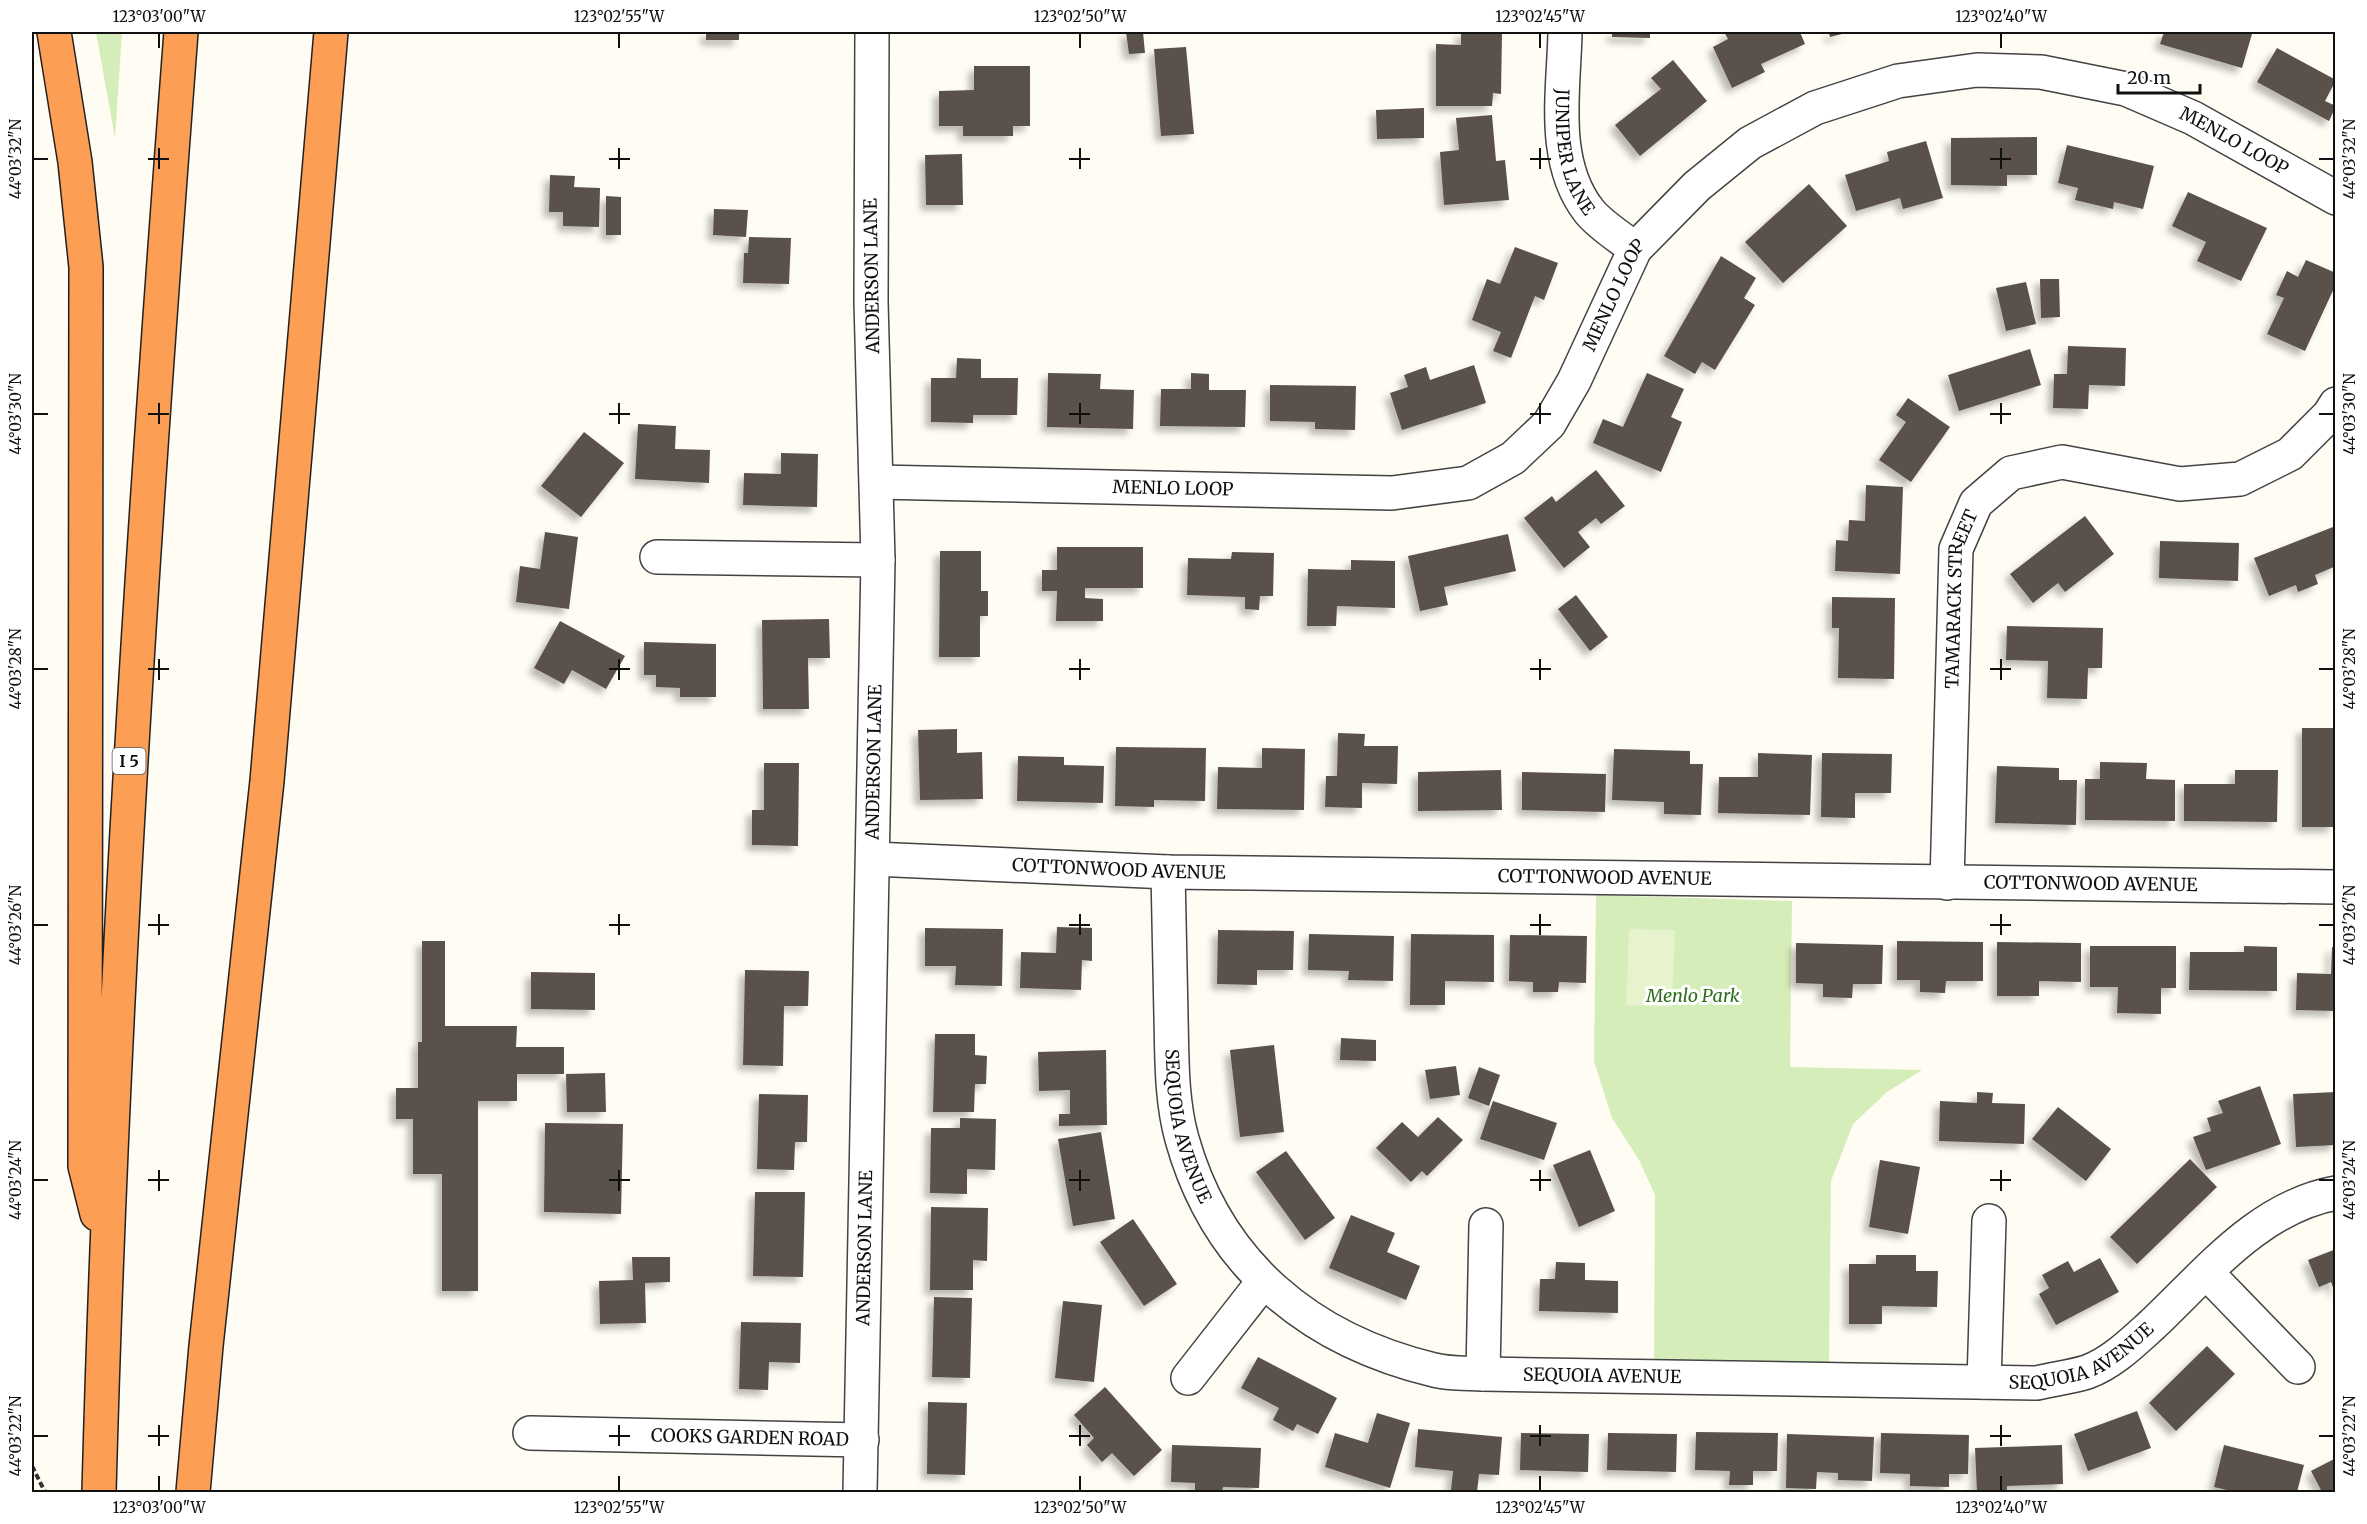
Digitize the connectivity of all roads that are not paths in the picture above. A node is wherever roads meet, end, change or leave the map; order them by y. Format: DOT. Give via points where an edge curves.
graph roads {
  1 [pos="54,32"];
  2 [pos="181,32"];
  3 [pos="331,32"];
  4 [pos="340,32"];
  5 [pos="872,32"];
  6 [pos="1564,32"];
  7 [pos="325,112"];
  8 [pos="2336,198"];
  9 [pos="1635,249"];
  10 [pos="2336,404"];
  11 [pos="877,482"];
  12 [pos="657,557"];
  13 [pos="878,560"];
  14 [pos="873,859"];
  15 [pos="1168,872"];
  16 [pos="1947,883"];
  17 [pos="2336,887"];
  18 [pos="2336,1193"];
  19 [pos="1989,1221"];
  20 [pos="1486,1225"];
  21 [pos="105,1249"];
  22 [pos="2207,1273"];
  23 [pos="1263,1282"];
  24 [pos="2298,1367"];
  25 [pos="1484,1374"];
  26 [pos="1188,1378"];
  27 [pos="1984,1382"];
  28 [pos="530,1433"];
  29 [pos="862,1440"];
  30 [pos="99,1492"];
  31 [pos="193,1492"];
  32 [pos="860,1492"];
  1 -- 21 [label="highway" via="75,162 86,267 85,1166"];
  2 -- 21 [label="highway, I 5" via="149,446"];
  3 -- 7 [label="highway"];
  4 -- 7 [label="highway"];
  5 -- 11 [label="street, ANDERSON LANE" via="871,302"];
  6 -- 9 [label="street, JUNIPER LANE" via="1563,153 1573,186 1590,212"];
  7 -- 31 [label="highway" via="267,781"];
  8 -- 9 [label="street, MENLO LOOP" via="2193,118 2126,88 2042,72 1977,70 1898,81 1815,108 1750,143 1697,186"];
  9 -- 11 [label="street, MENLO LOOP" via="1550,424 1513,458 1468,483 1392,493"];
  10 -- 16 [label="street, TAMARACK STREET" via="2290,454 2240,479 2180,484 2062,462 2011,473 1976,503 1956,549"];
  11 -- 13 [label="street, ANDERSON LANE"];
  12 -- 13 [label="street"];
  13 -- 14 [label="street, ANDERSON LANE"];
  14 -- 15 [label="street, COTTONWOOD AVENUE"];
  14 -- 29 [label="street, ANDERSON LANE"];
  15 -- 16 [label="street, COTTONWOOD AVENUE"];
  15 -- 23 [label="street, SEQUOIA AVENUE" via="1172,1073 1182,1138 1203,1199"];
  16 -- 17 [label="street, COTTONWOOD AVENUE"];
  18 -- 22 [label="street, SEQUOIA AVENUE" via="2272,1218 2235,1244"];
  19 -- 27 [label="street"];
  20 -- 25 [label="street"];
  21 -- 30 [label="highway, I 5"];
  22 -- 24 [label="street"];
  22 -- 27 [label="street, SEQUOIA AVENUE" via="2124,1350 2088,1372 2037,1383"];
  23 -- 25 [label="street, SEQUOIA AVENUE" via="1319,1324 1373,1351 1435,1370"];
  23 -- 26 [label="street"];
  25 -- 27 [label="street, SEQUOIA AVENUE"];
  28 -- 29 [label="street, COOKS GARDEN ROAD"];
  29 -- 32 [label="street, ANDERSON LANE"];
}
